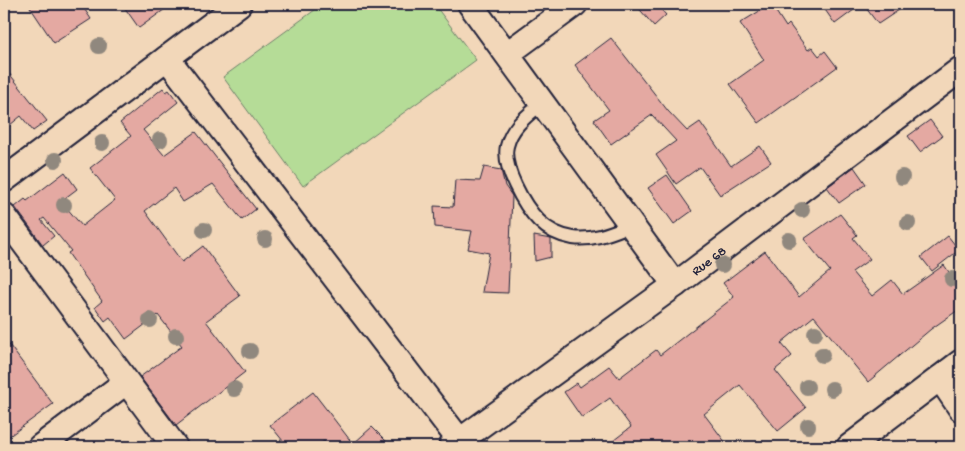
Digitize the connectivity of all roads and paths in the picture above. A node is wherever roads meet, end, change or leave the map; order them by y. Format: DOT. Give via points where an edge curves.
graph roads {
  1 [pos="239,4"];
  2 [pos="470,4"];
  3 [pos="574,4"];
  4 [pos="507,54"];
  5 [pos="168,58"];
  6 [pos="961,69"];
  7 [pos="542,103"];
  8 [pos="4,180"];
  9 [pos="4,216"];
  10 [pos="631,225"];
  11 [pos="675,285"];
  12 [pos="961,362"];
  13 [pos="940,378"];
  14 [pos="126,382"];
  15 [pos="961,409"];
  16 [pos="455,444"];
  17 [pos="40,447"];
  18 [pos="175,447"];
  19 [pos="849,447"];
  1 -- 5 [label="street"];
  2 -- 4 [label="street"];
  3 -- 4 [label="street"];
  4 -- 7 [label="street"];
  5 -- 8 [label="street"];
  5 -- 16 [label="street"];
  6 -- 11 [label="street, Rue 68"];
  7 -- 10 [label="street"];
  7 -- 10 [label="lane" via="516,126 506,154 513,180 539,221 555,233 574,238 595,238"];
  9 -- 14 [label="street"];
  10 -- 11 [label="street"];
  11 -- 16 [label="street, Rue 68"];
  12 -- 13 [label="street"];
  13 -- 15 [label="street"];
  13 -- 19 [label="street"];
  14 -- 17 [label="street"];
  14 -- 18 [label="street"];
}
